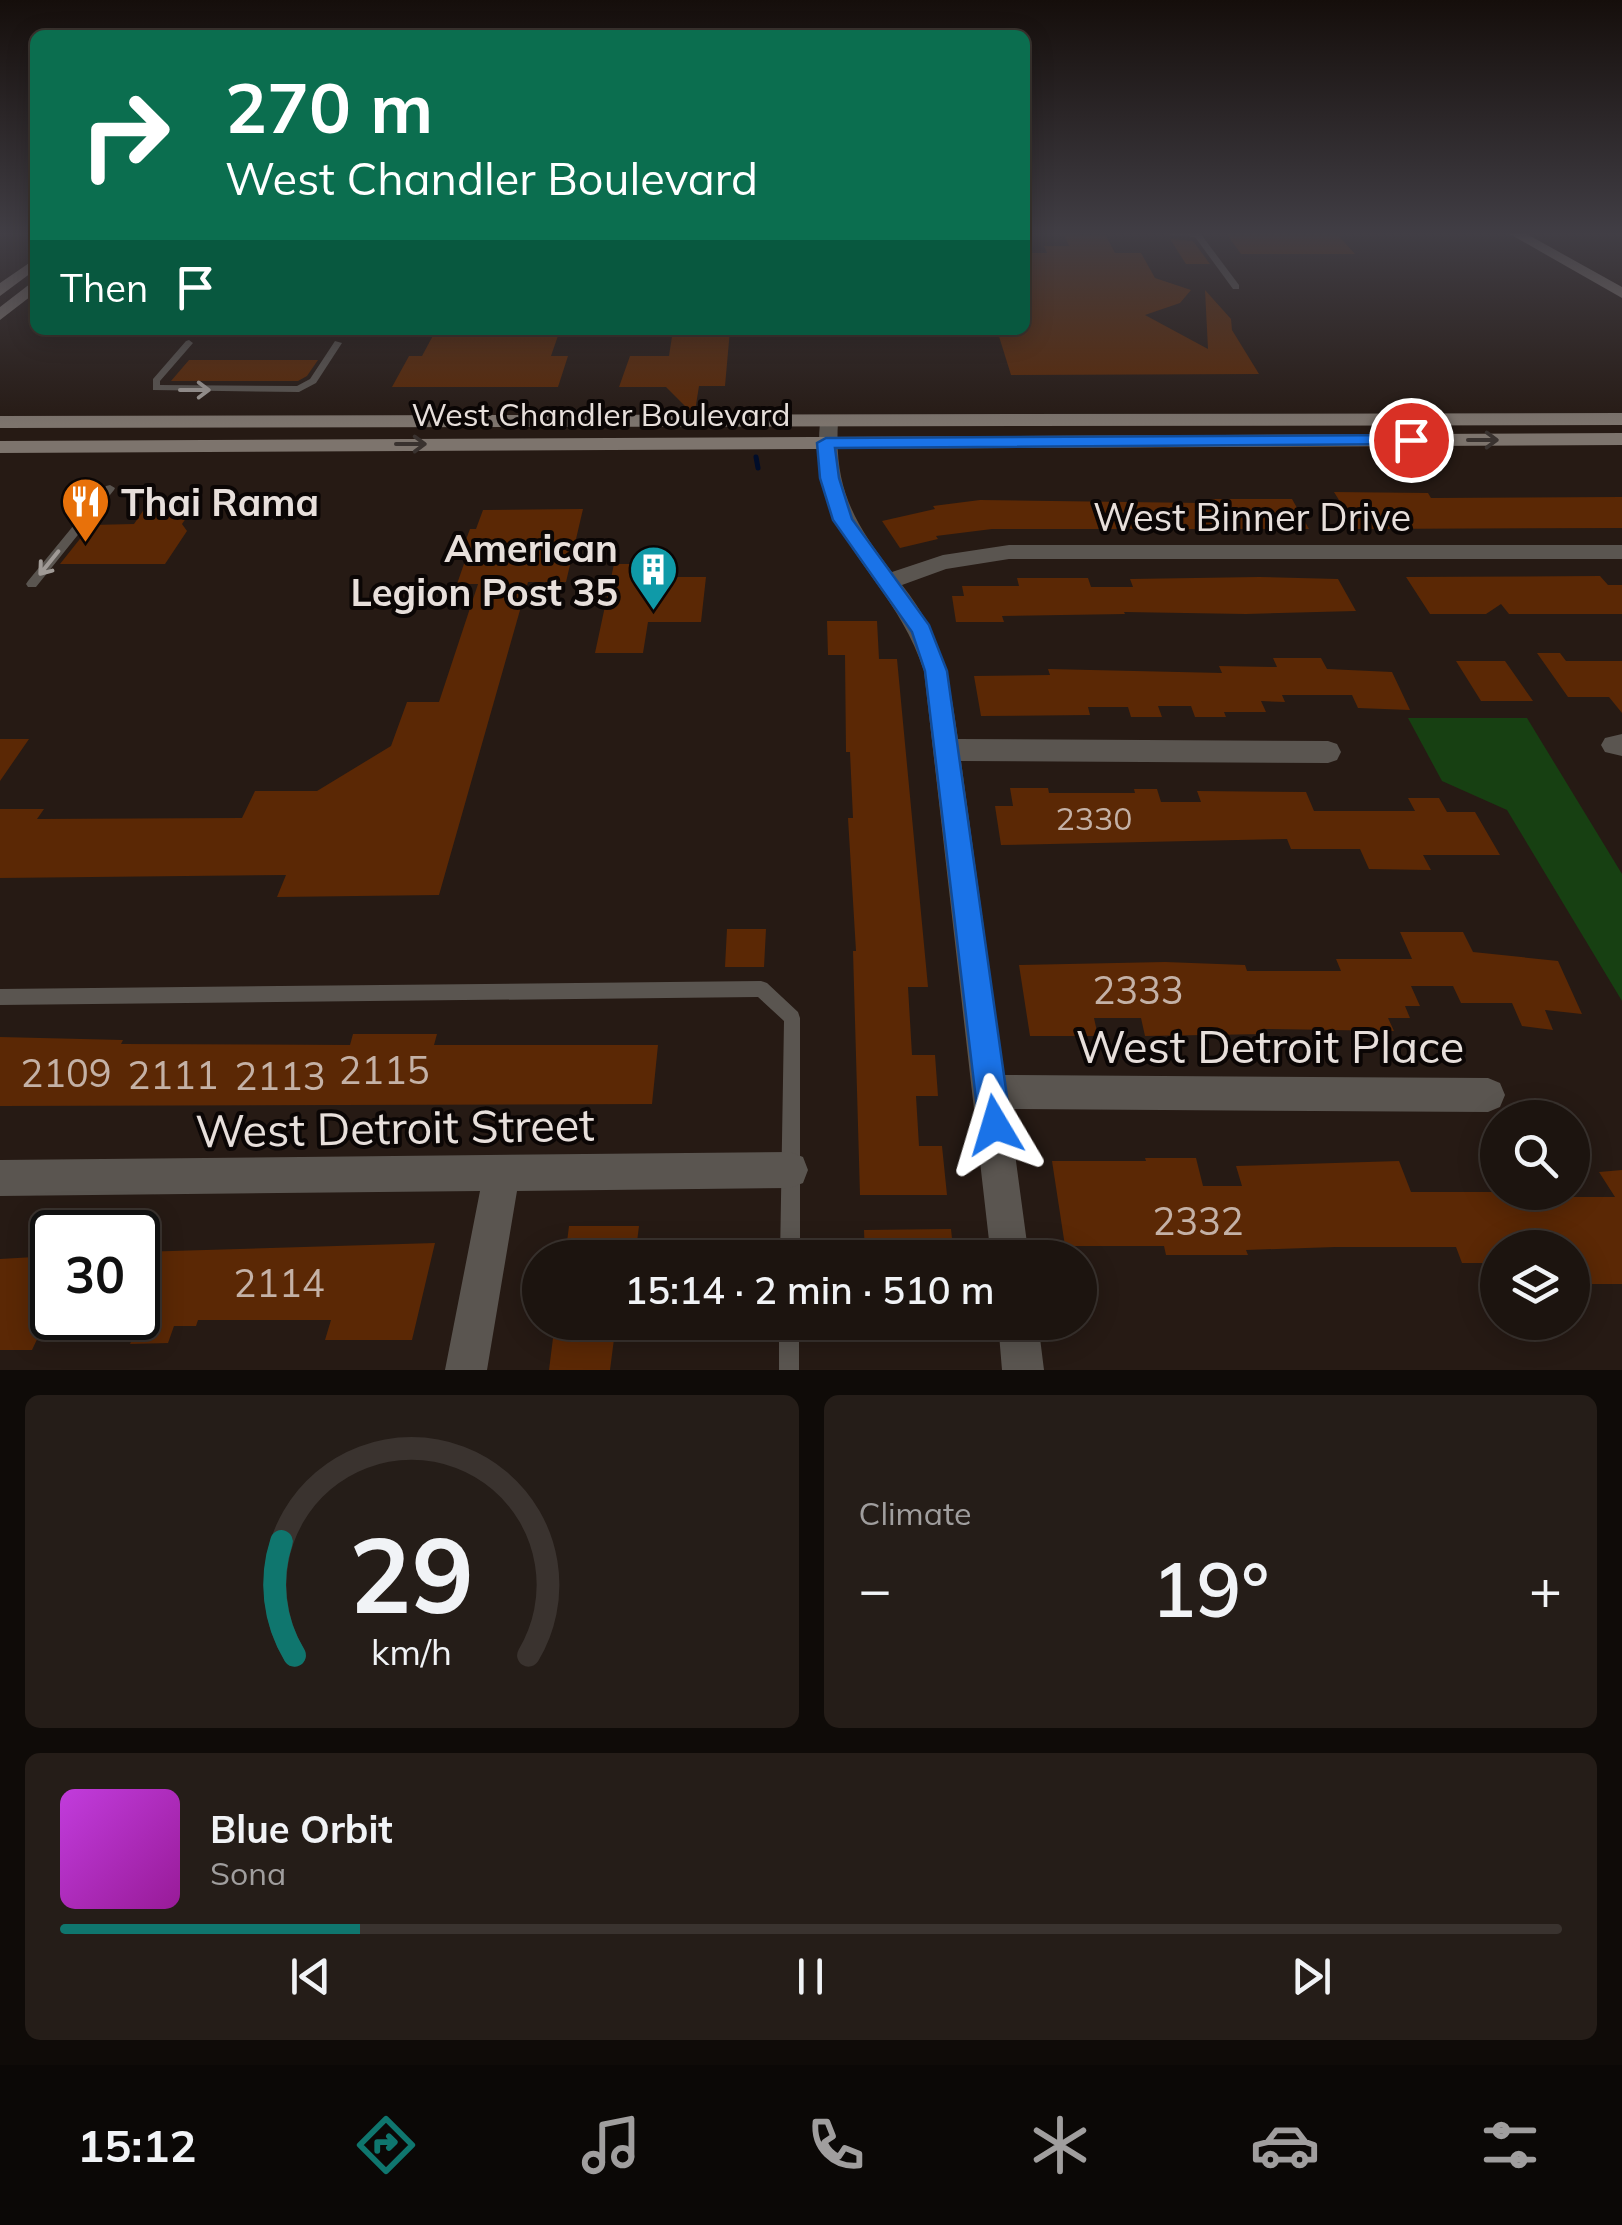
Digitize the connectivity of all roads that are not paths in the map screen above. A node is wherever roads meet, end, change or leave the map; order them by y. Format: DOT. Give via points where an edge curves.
graph roads {
  1 [pos="21,297"];
  2 [pos="0,314"];
  3 [pos="188,342"];
  4 [pos="338,342"];
  5 [pos="1622,419"];
  6 [pos="0,422"];
  7 [pos="328,422"];
  8 [pos="828,433"];
  9 [pos="1622,439"];
  10 [pos="313,445"];
  11 [pos="0,447"];
  12 [pos="110,488"];
  13 [pos="1622,552"];
  14 [pos="887,582"];
  15 [pos="32,584"];
  16 [pos="946,750"];
  17 [pos="1328,752"];
  18 [pos="0,996"];
  19 [pos="991,1092"];
  20 [pos="1488,1095"];
  21 [pos="790,1170"];
  22 [pos="502,1173"];
  23 [pos="0,1178"];
  24 [pos="790,1240"];
  25 [pos="1008,1240"];
  26 [pos="789,1340"];
  27 [pos="1020,1340"];
  28 [pos="466,1370"];
  29 [pos="789,1370"];
  30 [pos="1023,1370"];
  1 -- 2 [label="main road"];
  3 -- 4 [label="lane, one-way" via="156,388 299,389 313,381"];
  5 -- 8 [label="main road, West Chandler Boulevard"];
  6 -- 7 [label="main road, West Chandler Boulevard"];
  7 -- 8 [label="main road, West Chandler Boulevard"];
  7 -- 10 [label="main road"];
  8 -- 9 [label="main road, West Chandler Boulevard, one-way"];
  10 -- 8 [label="main road, West Chandler Boulevard, one-way"];
  8 -- 14 [label="street" via="830,478 842,520"];
  10 -- 11 [label="main road, West Chandler Boulevard"];
  12 -- 15 [label="lane, one-way"];
  13 -- 14 [label="street, West Binner Drive" via="1010,552 943,562"];
  14 -- 16 [label="street" via="922,630 936,671"];
  16 -- 17 [label="street"];
  16 -- 19 [label="street"];
  18 -- 21 [label="lane" via="761,989 792,1018"];
  19 -- 20 [label="street, West Detroit Place"];
  19 -- 25 [label="street"];
  21 -- 22 [label="street, West Detroit Street"];
  21 -- 24 [label="lane"];
  22 -- 23 [label="street, West Detroit Street"];
  22 -- 28 [label="street"];
  26 -- 29 [label="lane"];
  27 -- 30 [label="street"];
}
